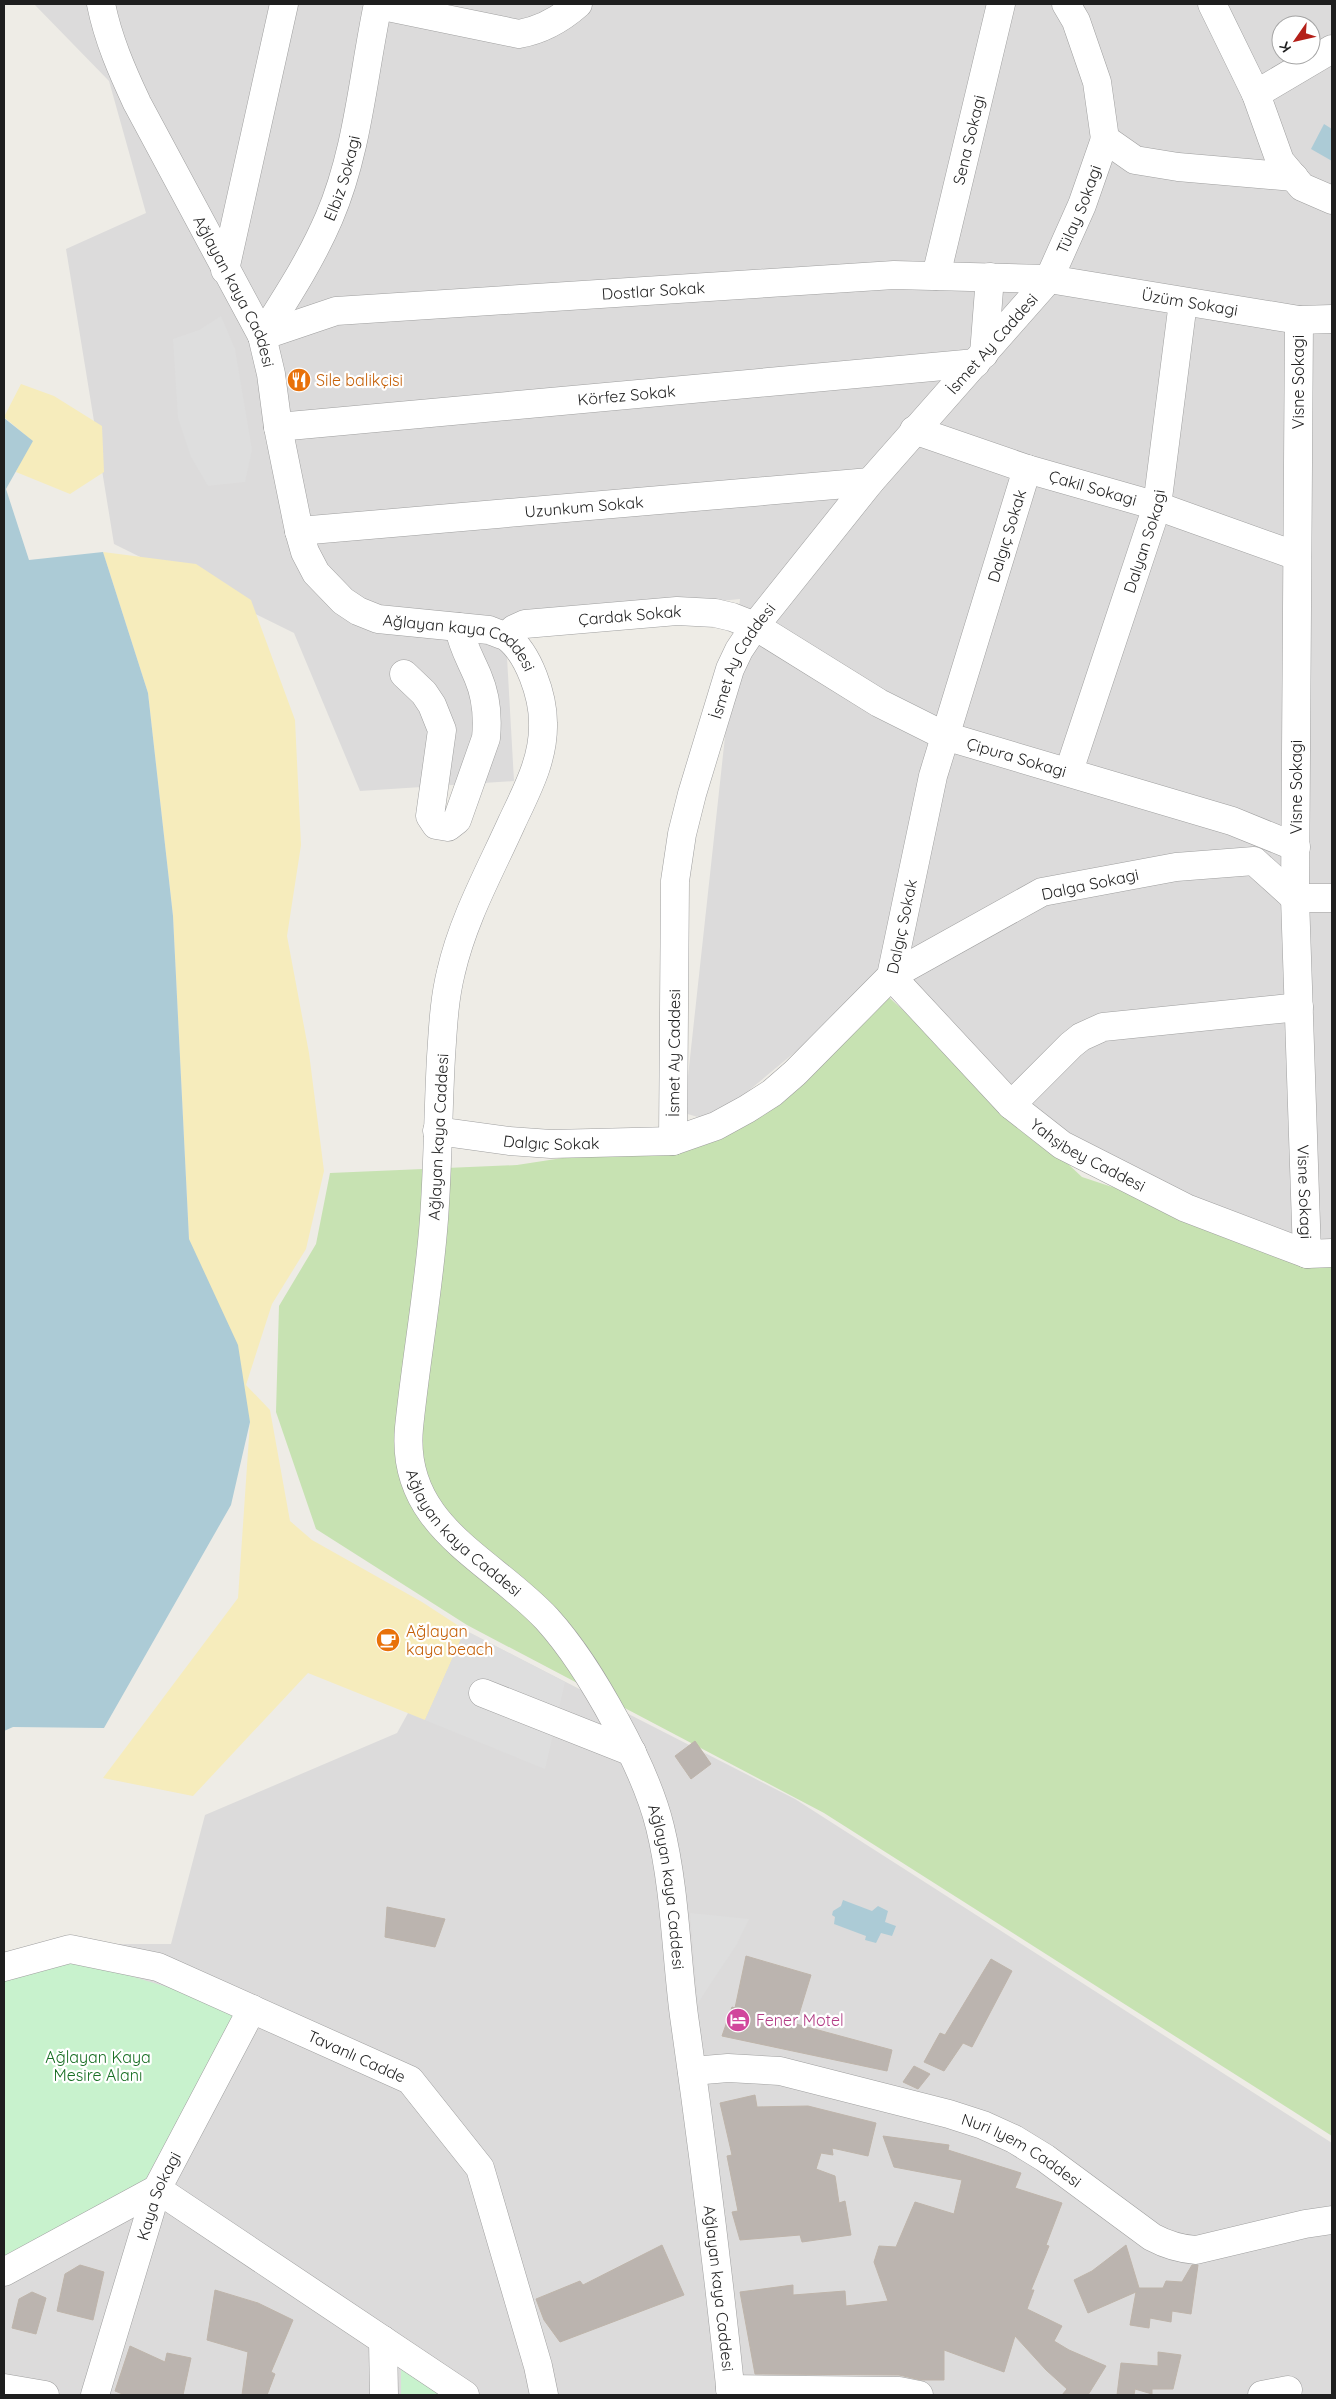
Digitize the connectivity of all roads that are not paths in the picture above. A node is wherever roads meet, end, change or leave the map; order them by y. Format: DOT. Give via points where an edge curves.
graph roads {
  1 [pos="101,4"];
  2 [pos="284,4"];
  3 [pos="378,4"];
  4 [pos="578,4"];
  5 [pos="1001,4"];
  6 [pos="1066,4"];
  7 [pos="1212,4"];
  8 [pos="1332,49"];
  9 [pos="1256,94"];
  10 [pos="1105,139"];
  11 [pos="1294,177"];
  12 [pos="1332,200"];
  13 [pos="225,270"];
  14 [pos="936,276"];
  15 [pos="990,277"];
  16 [pos="1049,279"];
  17 [pos="1183,302"];
  18 [pos="1332,319"];
  19 [pos="1299,320"];
  20 [pos="262,336"];
  21 [pos="980,358"];
  22 [pos="278,427"];
  23 [pos="914,430"];
  24 [pos="1027,470"];
  25 [pos="870,482"];
  26 [pos="1158,506"];
  27 [pos="299,531"];
  28 [pos="1297,556"];
  29 [pos="755,626"];
  30 [pos="459,627"];
  31 [pos="506,636"];
  32 [pos="404,674"];
  33 [pos="945,736"];
  34 [pos="1069,771"];
  35 [pos="1296,847"];
  36 [pos="1296,898"];
  37 [pos="1332,898"];
  38 [pos="891,976"];
  39 [pos="1299,1007"];
  40 [pos="1011,1105"];
  41 [pos="437,1131"];
  42 [pos="673,1141"];
  43 [pos="1320,1254"];
  44 [pos="483,1693"];
  45 [pos="632,1752"];
  46 [pos="4,1967"];
  47 [pos="252,2009"];
  48 [pos="692,2071"];
  49 [pos="157,2189"];
  50 [pos="1332,2220"];
  51 [pos="4,2272"];
  52 [pos="383,2340"];
  53 [pos="4,2388"];
  54 [pos="731,2392"];
  55 [pos="46,2395"];
  56 [pos="95,2395"];
  57 [pos="384,2395"];
  58 [pos="465,2395"];
  59 [pos="544,2395"];
  60 [pos="919,2395"];
  1 -- 13 [label="street, Ağlayan kaya Caddesi" via="119,64"];
  2 -- 13 [label="street"];
  3 -- 4 [label="street" via="519,34 561,19"];
  3 -- 20 [label="street, Elbiz Sokagi" via="348,162 330,217 307,265"];
  5 -- 14 [label="street, Sena Sokagi"];
  6 -- 10 [label="street" via="1076,21 1097,82"];
  7 -- 9 [label="street"];
  8 -- 9 [label="street"];
  9 -- 11 [label="street" via="1280,162"];
  10 -- 11 [label="street" via="1135,160"];
  10 -- 16 [label="street, Tülay Sokagi" via="1082,205"];
  11 -- 12 [label="street" via="1302,187"];
  13 -- 20 [label="street, Ağlayan kaya Caddesi"];
  14 -- 15 [label="street, Dostlar Sokak"];
  14 -- 20 [label="street, Dostlar Sokak" via="894,275 336,311"];
  15 -- 16 [label="street, Dostlar Sokak"];
  15 -- 21 [label="street"];
  16 -- 17 [label="street, Üzüm Sokagi"];
  16 -- 21 [label="street, İsmet Ay Caddesi"];
  17 -- 19 [label="street, Üzüm Sokagi"];
  17 -- 26 [label="street, Dalyan Sokagi"];
  18 -- 19 [label="street, Üzüm Sokagi"];
  19 -- 28 [label="street, Visne Sokagi"];
  20 -- 22 [label="street, Ağlayan kaya Caddesi"];
  21 -- 22 [label="street, Körfez Sokak"];
  21 -- 23 [label="street, İsmet Ay Caddesi"];
  22 -- 27 [label="street, Ağlayan kaya Caddesi"];
  23 -- 24 [label="street, Çakil Sokagi"];
  23 -- 25 [label="street, İsmet Ay Caddesi"];
  24 -- 26 [label="street, Çakil Sokagi"];
  24 -- 33 [label="street, Dalgıç Sokak"];
  25 -- 27 [label="street, Uzunkum Sokak"];
  25 -- 29 [label="street, İsmet Ay Caddesi"];
  26 -- 28 [label="street, Çakil Sokagi"];
  26 -- 34 [label="street, Dalyan Sokagi"];
  27 -- 30 [label="street, Ağlayan kaya Caddesi" via="316,573 342,601 358,611 378,619"];
  28 -- 35 [label="street, Visne Sokagi"];
  29 -- 31 [label="street, Çardak Sokak" via="715,613 677,611 525,624"];
  29 -- 33 [label="street, Çipura Sokagi" via="879,703"];
  29 -- 42 [label="street, İsmet Ay Caddesi" via="730,669 682,834 674,911"];
  30 -- 31 [label="street, Ağlayan kaya Caddesi" via="489,630"];
  30 -- 32 [label="street" via="486,699 487,725 486,738 456,820 448,827 436,825 430,816 442,730 424,693"];
  31 -- 41 [label="street, Ağlayan kaya Caddesi" via="522,655 541,701 544,724 541,750 533,778 461,938 450,973 444,1010"];
  33 -- 34 [label="street, Çipura Sokagi"];
  33 -- 38 [label="street, Dalgıç Sokak" via="933,776"];
  34 -- 35 [label="street, Çipura Sokagi" via="1232,820"];
  35 -- 36 [label="street, Visne Sokagi"];
  36 -- 37 [label="street"];
  36 -- 38 [label="street, Dalga Sokagi" via="1254,861 1176,867 1042,892"];
  36 -- 39 [label="street, Visne Sokagi"];
  38 -- 40 [label="street, Yahşibey Caddesi"];
  38 -- 42 [label="street, Dalgıç Sokak" via="772,1093 716,1126"];
  39 -- 40 [label="street" via="1103,1027 1071,1045"];
  39 -- 43 [label="street, Visne Sokagi"];
  40 -- 43 [label="street, Yahşibey Caddesi" via="1062,1145 1186,1208"];
  41 -- 42 [label="street, Dalgıç Sokak" via="550,1144"];
  41 -- 45 [label="street, Ağlayan kaya Caddesi" via="434,1219 408,1443 409,1463 416,1486 427,1508 444,1529 545,1616 571,1648 595,1682"];
  44 -- 45 [label="street"];
  45 -- 48 [label="street, Ağlayan kaya Caddesi" via="649,1790 668,1870"];
  46 -- 47 [label="street, Tavanlı Cadde" via="70,1949 158,1967"];
  47 -- 49 [label="street, Kaya Sokagi"];
  47 -- 59 [label="street, Tavanlı Cadde" via="410,2080 480,2168"];
  48 -- 50 [label="street, Nuri Iyem Caddesi" via="728,2068 780,2071 983,2125 1045,2158 1152,2237 1182,2249 1196,2250"];
  48 -- 54 [label="street, Ağlayan kaya Caddesi"];
  49 -- 51 [label="street"];
  49 -- 52 [label="street"];
  49 -- 56 [label="street, Kaya Sokagi"];
  52 -- 57 [label="street"];
  52 -- 58 [label="street"];
  53 -- 55 [label="street"];
  54 -- 60 [label="street" via="899,2391"];
}
